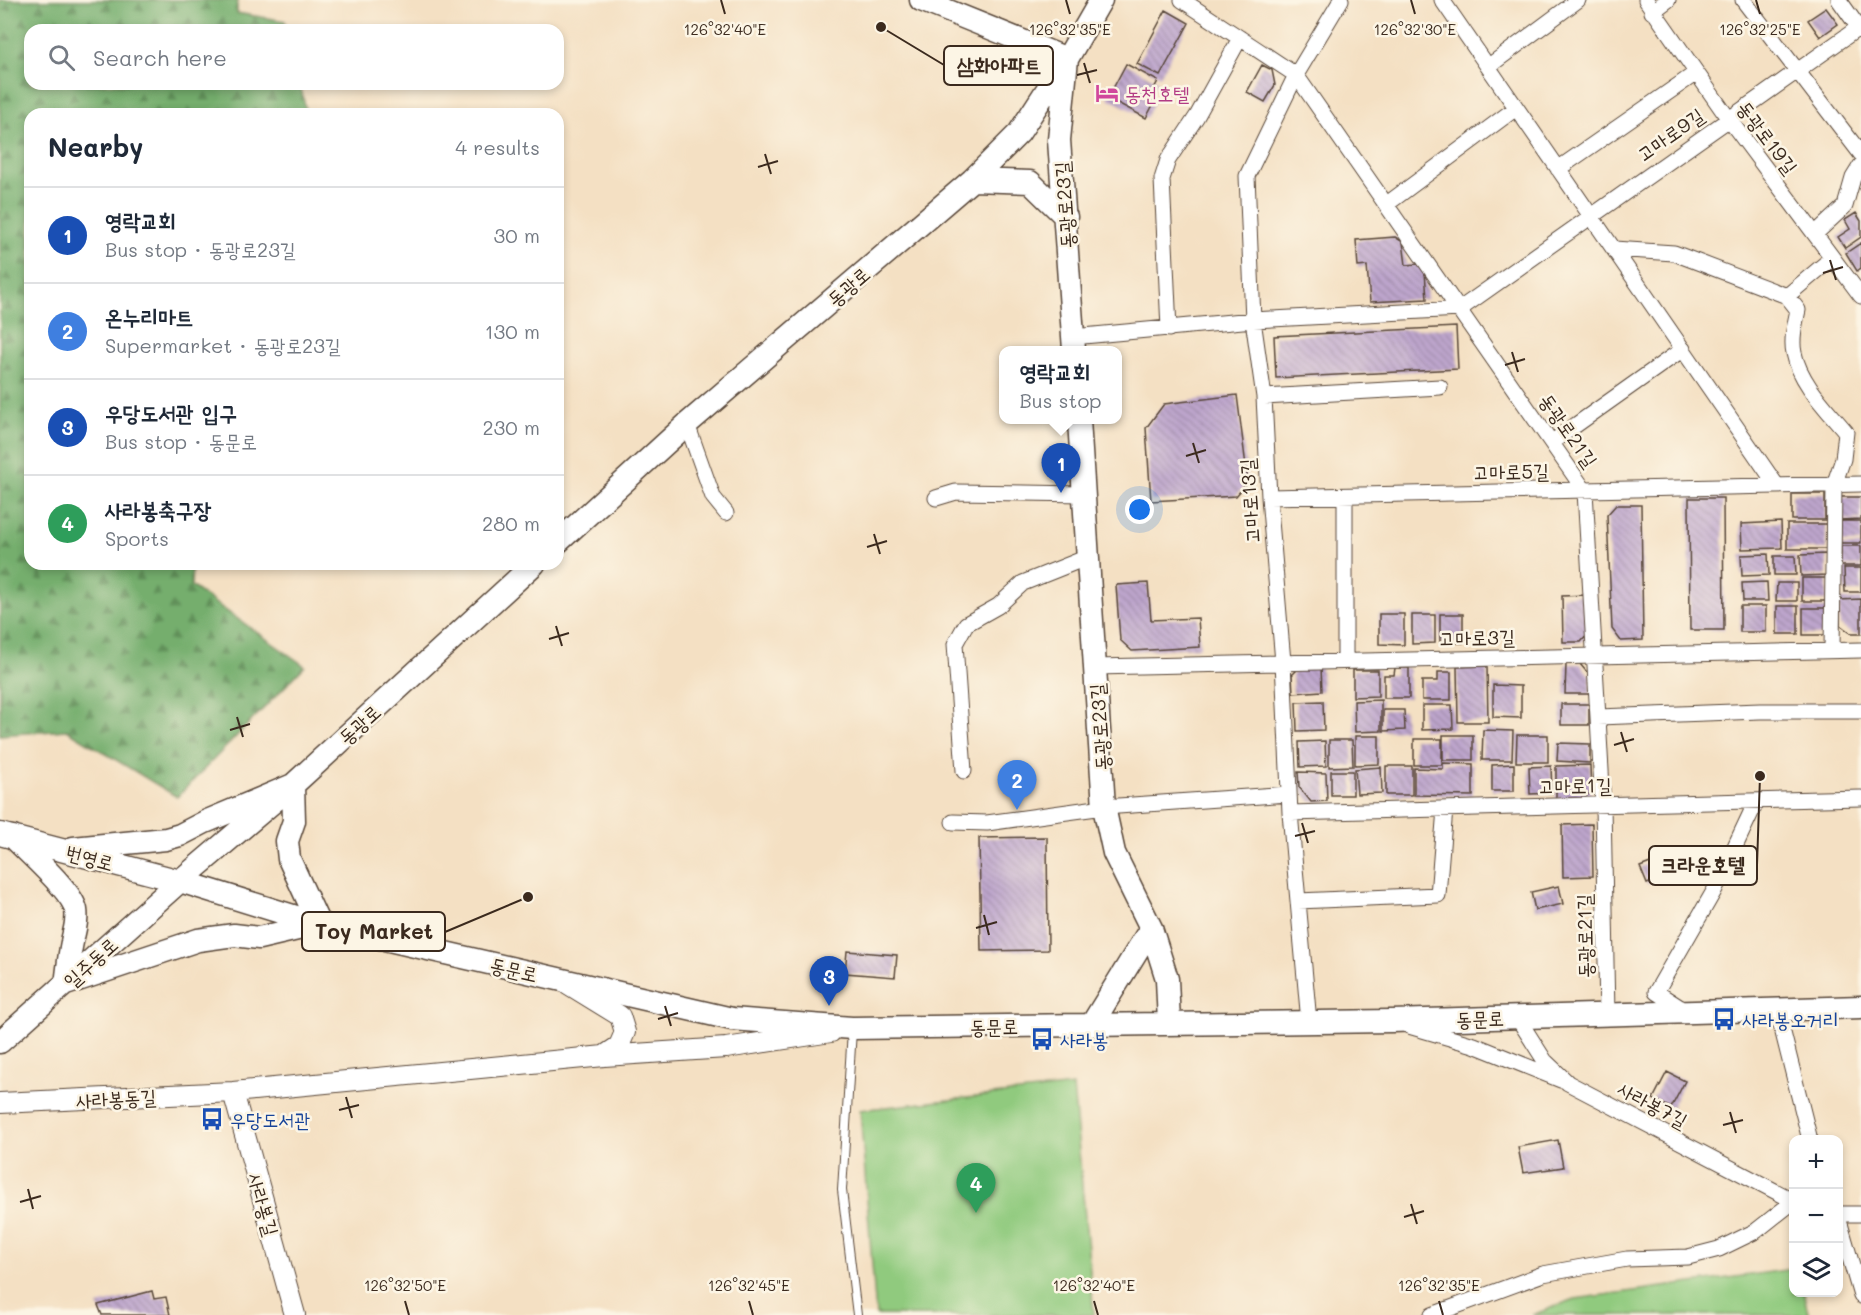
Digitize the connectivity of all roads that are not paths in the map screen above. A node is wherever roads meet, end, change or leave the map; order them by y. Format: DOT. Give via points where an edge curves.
graph roads {
  1 [pos="921,0"];
  2 [pos="1101,0"];
  3 [pos="1182,0"];
  4 [pos="1341,0"];
  5 [pos="1442,0"];
  6 [pos="1578,0"];
  7 [pos="1668,0"];
  8 [pos="1743,0"];
  9 [pos="1839,0"];
  10 [pos="1649,6"];
  11 [pos="1860,28"];
  12 [pos="1240,38"];
  13 [pos="1067,59"];
  14 [pos="1489,66"];
  15 [pos="1797,71"];
  16 [pos="1696,73"];
  17 [pos="1296,75"];
  18 [pos="1516,108"];
  19 [pos="1728,118"];
  20 [pos="1861,154"];
  21 [pos="1861,165"];
  22 [pos="1558,169"];
  23 [pos="972,180"];
  24 [pos="1387,204"];
  25 [pos="1591,216"];
  26 [pos="1066,217"];
  27 [pos="1815,234"];
  28 [pos="1614,249"];
  29 [pos="1832,258"];
  30 [pos="1787,296"];
  31 [pos="1861,296"];
  32 [pos="1460,309"];
  33 [pos="1253,320"];
  34 [pos="1169,329"];
  35 [pos="1074,344"];
  36 [pos="1683,349"];
  37 [pos="1440,387"];
  38 [pos="1264,397"];
  39 [pos="687,424"];
  40 [pos="1079,424"];
  41 [pos="1552,442"];
  42 [pos="1861,484"];
  43 [pos="1834,485"];
  44 [pos="1777,486"];
  45 [pos="1585,490"];
  46 [pos="1084,494"];
  47 [pos="1344,496"];
  48 [pos="936,498"];
  49 [pos="1269,498"];
  50 [pos="726,513"];
  51 [pos="564,537"];
  52 [pos="1088,557"];
  53 [pos="527,570"];
  54 [pos="1833,650"];
  55 [pos="1861,650"];
  56 [pos="1595,656"];
  57 [pos="1345,661"];
  58 [pos="1283,663"];
  59 [pos="1095,667"];
  60 [pos="1861,711"];
  61 [pos="1598,717"];
  62 [pos="964,771"];
  63 [pos="293,785"];
  64 [pos="1289,795"];
  65 [pos="1861,798"];
  66 [pos="1756,802"];
  67 [pos="1603,805"];
  68 [pos="1104,807"];
  69 [pos="1445,809"];
  70 [pos="1290,813"];
  71 [pos="953,822"];
  72 [pos="6,835"];
  73 [pos="59,849"];
  74 [pos="180,881"];
  75 [pos="1298,901"];
  76 [pos="319,924"];
  77 [pos="1151,928"];
  78 [pos="561,980"];
  79 [pos="66,984"];
  80 [pos="1861,1007"];
  81 [pos="1777,1009"];
  82 [pos="1687,1012"];
  83 [pos="1606,1015"];
  84 [pos="1517,1017"];
  85 [pos="1392,1020"];
  86 [pos="1309,1022"];
  87 [pos="1169,1023"];
  88 [pos="1092,1024"];
  89 [pos="852,1028"];
  90 [pos="0,1042"];
  91 [pos="604,1056"];
  92 [pos="1568,1083"];
  93 [pos="233,1092"];
  94 [pos="0,1103"];
  95 [pos="1809,1135"];
  96 [pos="1789,1198"];
  97 [pos="1789,1205"];
  98 [pos="1861,1214"];
  99 [pos="1843,1215"];
  100 [pos="1843,1230"];
  101 [pos="1861,1296"];
  102 [pos="295,1315"];
  103 [pos="857,1315"];
  104 [pos="1432,1315"];
  1 -- 13 [label="main road"];
  2 -- 13 [label="main road, 동광로"];
  3 -- 12 [label="street, 동광로21길"];
  4 -- 17 [label="street, 고마로13길"];
  5 -- 14 [label="street"];
  6 -- 14 [label="street"];
  7 -- 10 [label="street"];
  8 -- 15 [label="street"];
  9 -- 11 [label="street"];
  10 -- 16 [label="street, 동광로19길"];
  11 -- 15 [label="street, 고마로9길"];
  12 -- 17 [label="street, 동광로21길"];
  12 -- 34 [label="street" via="1168,159 1162,178"];
  13 -- 23 [label="main road, 동광로" via="1019,133"];
  13 -- 26 [label="main road, 동광로23길" via="1059,140"];
  14 -- 18 [label="street"];
  15 -- 19 [label="street, 고마로9길"];
  15 -- 20 [label="street"];
  16 -- 19 [label="street, 동광로19길"];
  16 -- 22 [label="street"];
  17 -- 24 [label="street, 동광로21길"];
  17 -- 33 [label="street, 고마로13길" via="1248,177"];
  18 -- 22 [label="street"];
  18 -- 24 [label="street"];
  19 -- 25 [label="street, 고마로9길"];
  19 -- 27 [label="street, 동광로19길"];
  21 -- 27 [label="street" via="1845,206"];
  22 -- 25 [label="street"];
  23 -- 26 [label="main road" via="1030,182"];
  23 -- 39 [label="main road, 동광로"];
  24 -- 32 [label="street, 동광로21길"];
  25 -- 28 [label="street"];
  25 -- 32 [label="street, 고마로9길"];
  26 -- 35 [label="main road, 동광로23길"];
  27 -- 29 [label="street, 동광로19길"];
  28 -- 30 [label="street" via="1674,253"];
  28 -- 36 [label="street"];
  29 -- 30 [label="street"];
  29 -- 31 [label="street, 동광로19길"];
  30 -- 43 [label="street" via="1798,310 1793,352 1803,378 1846,432 1843,459"];
  32 -- 33 [label="street"];
  32 -- 41 [label="street, 동광로21길"];
  33 -- 34 [label="street"];
  33 -- 38 [label="street, 고마로13길"];
  34 -- 35 [label="street"];
  36 -- 41 [label="street"];
  36 -- 44 [label="street"];
  37 -- 38 [label="street"];
  38 -- 49 [label="street, 고마로13길"];
  39 -- 50 [label="street" via="713,497"];
  39 -- 51 [label="main road, 동광로"];
  40 -- 46 [label="main road, 동광로23길"];
  41 -- 45 [label="street, 동광로21길"];
  42 -- 43 [label="street, 고마로5길"];
  43 -- 44 [label="street, 고마로5길"];
  43 -- 54 [label="street"];
  44 -- 45 [label="street, 고마로5길"];
  45 -- 47 [label="street, 고마로5길"];
  45 -- 56 [label="street, 동광로21길"];
  46 -- 48 [label="street" via="956,492"];
  46 -- 52 [label="main road, 동광로23길"];
  47 -- 49 [label="street, 고마로5길"];
  47 -- 57 [label="street"];
  49 -- 58 [label="street, 고마로13길"];
  52 -- 59 [label="main road, 동광로23길"];
  52 -- 62 [label="street" via="1023,583 998,606 966,624 955,644"];
  53 -- 63 [label="main road, 동광로"];
  54 -- 55 [label="street, 고마로3길"];
  54 -- 56 [label="street, 고마로3길"];
  56 -- 57 [label="street, 고마로3길"];
  56 -- 61 [label="street, 동광로21길"];
  57 -- 58 [label="street, 고마로3길"];
  58 -- 59 [label="street, 고마로3길"];
  58 -- 64 [label="street, 고마로13길"];
  59 -- 68 [label="main road, 동광로23길"];
  60 -- 61 [label="street"];
  61 -- 67 [label="street, 동광로21길"];
  63 -- 73 [label="main road" via="166,839"];
  63 -- 74 [label="main road, 동광로"];
  63 -- 76 [label="main road" via="289,859"];
  64 -- 68 [label="street"];
  64 -- 70 [label="street, 고마로13길"];
  65 -- 66 [label="street, 고마로1길"];
  66 -- 67 [label="street, 고마로1길"];
  66 -- 82 [label="street" via="1714,891 1656,992"];
  67 -- 69 [label="street, 고마로1길"];
  67 -- 83 [label="street, 동광로21길"];
  68 -- 71 [label="street" via="987,823"];
  68 -- 77 [label="main road, 동광로23길" via="1113,853"];
  69 -- 70 [label="street, 고마로1길"];
  69 -- 75 [label="street" via="1438,895"];
  70 -- 75 [label="street, 고마로13길"];
  72 -- 73 [label="main road, 번영로"];
  72 -- 79 [label="main road" via="72,899 76,924"];
  73 -- 74 [label="main road, 번영로"];
  74 -- 76 [label="main road, 동문로"];
  74 -- 79 [label="main road, 일주동로"];
  75 -- 86 [label="street, 고마로13길"];
  76 -- 78 [label="main road, 동문로"];
  76 -- 79 [label="main road" via="259,938 234,935 198,940"];
  77 -- 87 [label="main road, 동광로23길" via="1167,979"];
  77 -- 88 [label="main road"];
  78 -- 89 [label="main road, 동문로" via="732,1019"];
  78 -- 91 [label="street" via="620,1016 625,1032 619,1046"];
  79 -- 90 [label="main road, 일주동로"];
  80 -- 81 [label="main road, 동문로"];
  81 -- 82 [label="main road, 동문로"];
  81 -- 95 [label="street"];
  82 -- 83 [label="main road, 동문로"];
  83 -- 84 [label="main road, 동문로"];
  84 -- 85 [label="main road, 동문로"];
  84 -- 92 [label="street, 사라봉7길" via="1545,1061"];
  85 -- 86 [label="main road, 동문로"];
  85 -- 92 [label="street" via="1474,1045"];
  86 -- 87 [label="main road, 동문로"];
  87 -- 88 [label="main road, 동문로"];
  88 -- 89 [label="main road, 동문로"];
  89 -- 91 [label="street, 사라봉동길" via="726,1048"];
  89 -- 103 [label="lane" via="842,1190"];
  91 -- 93 [label="street, 사라봉동길"];
  92 -- 96 [label="street, 사라봉7길"];
  93 -- 94 [label="street, 사라봉동길"];
  93 -- 102 [label="street, 사라봉길"];
  97 -- 104 [label="street" via="1756,1231 1719,1250 1688,1257 1627,1259 1543,1274"];
  98 -- 99 [label="street"];
  100 -- 101 [label="street"];
}
